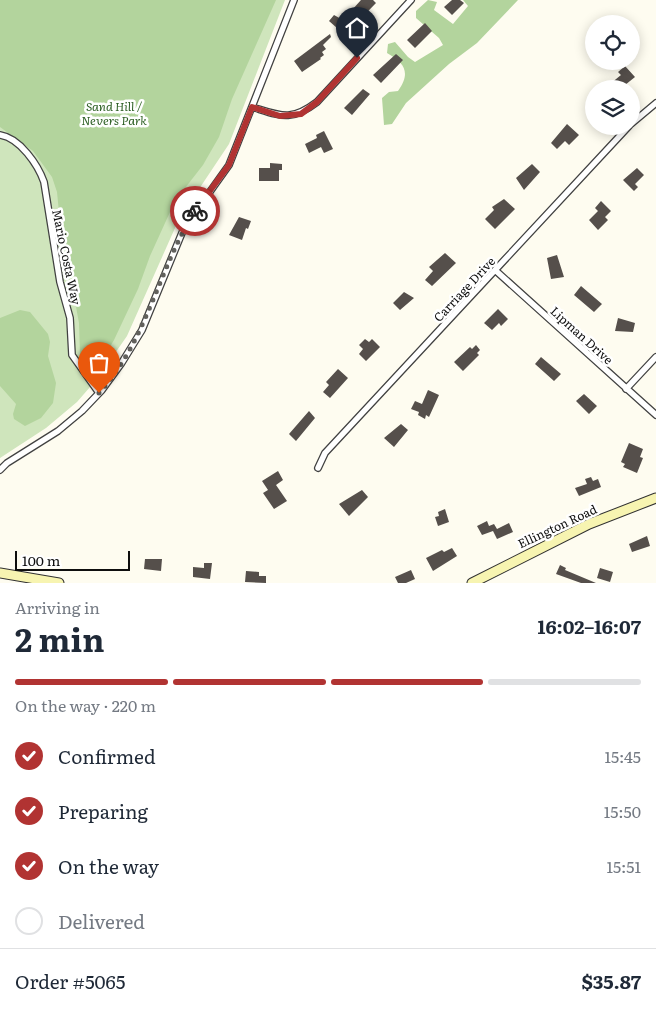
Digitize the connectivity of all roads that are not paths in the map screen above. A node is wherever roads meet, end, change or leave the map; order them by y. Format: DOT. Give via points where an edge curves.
graph roads {
  1 [pos="294,0"];
  2 [pos="411,0"];
  3 [pos="656,103"];
  4 [pos="252,107"];
  5 [pos="640,117"];
  6 [pos="0,135"];
  7 [pos="621,135"];
  8 [pos="495,270"];
  9 [pos="656,357"];
  10 [pos="626,388"];
  11 [pos="99,393"];
  12 [pos="656,416"];
  13 [pos="318,468"];
  14 [pos="0,470"];
  15 [pos="656,498"];
  16 [pos="0,573"];
  17 [pos="59,583"];
  18 [pos="472,583"];
  1 -- 4 [label="street"];
  2 -- 4 [label="street" via="317,102 301,114 280,116"];
  3 -- 5 [label="street, Carriage Drive"];
  4 -- 11 [label="street" via="229,165 184,228 142,330"];
  6 -- 11 [label="street, Mario Costa Way" via="11,138 40,170 60,282 70,318 72,355"];
  7 -- 8 [label="street, Carriage Drive"];
  8 -- 10 [label="street, Lipman Drive"];
  8 -- 13 [label="street, Carriage Drive" via="326,453"];
  9 -- 10 [label="street"];
  10 -- 12 [label="street, Lipman Drive"];
  11 -- 14 [label="street" via="58,431"];
  15 -- 18 [label="main road, Ellington Road" via="589,524"];
  16 -- 17 [label="main road"];
}
